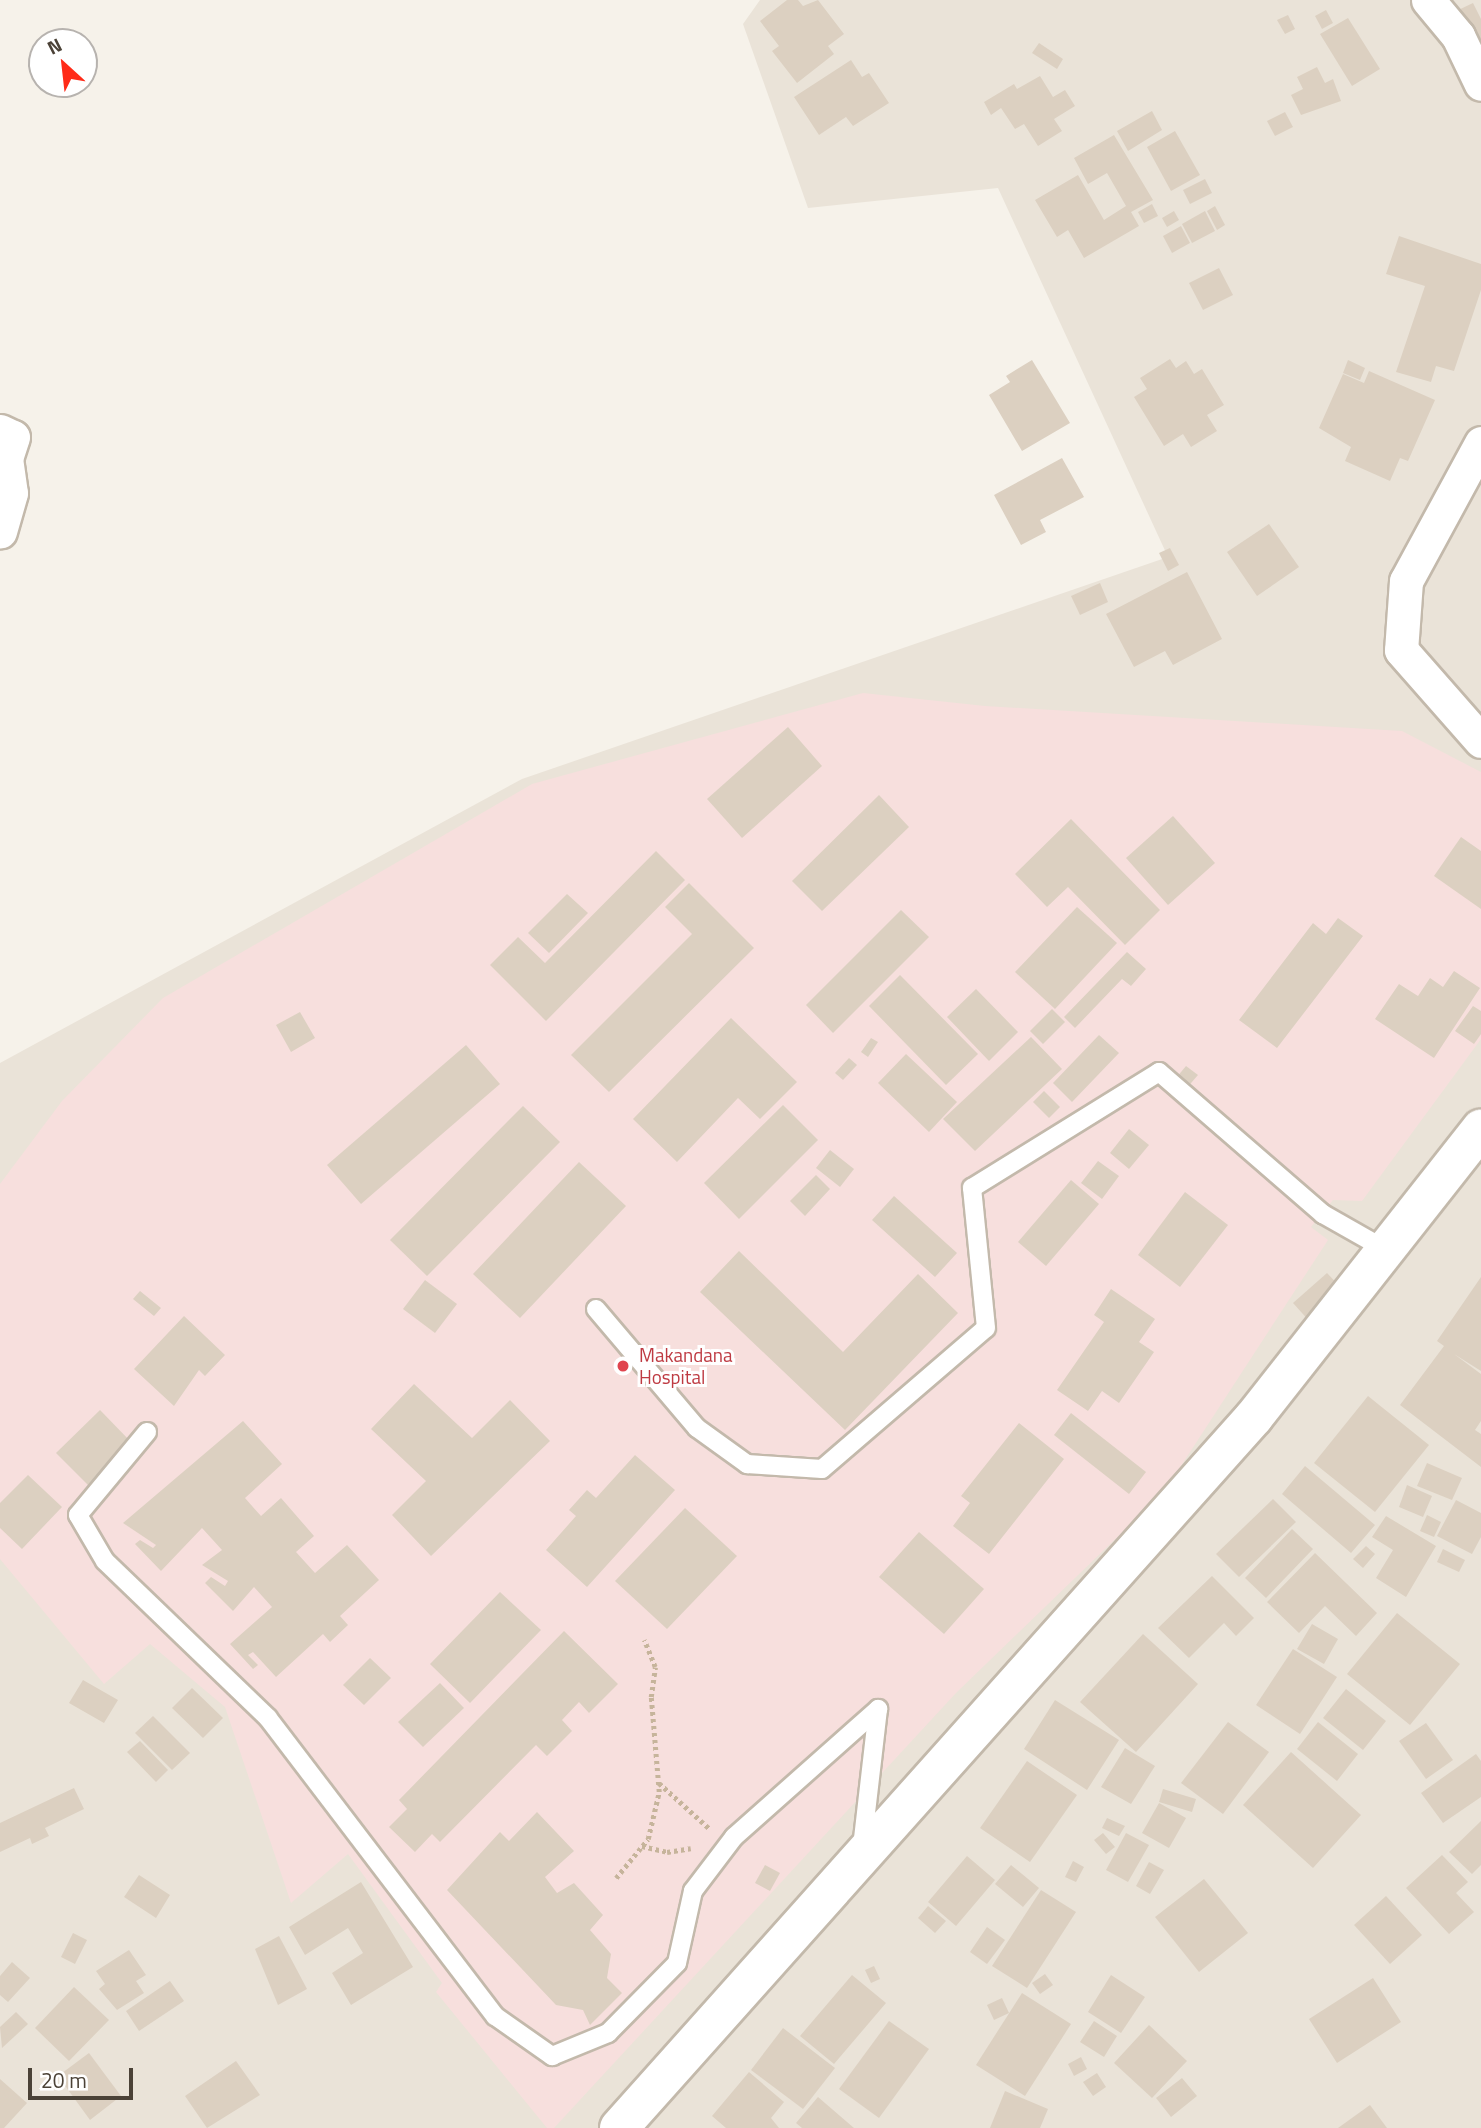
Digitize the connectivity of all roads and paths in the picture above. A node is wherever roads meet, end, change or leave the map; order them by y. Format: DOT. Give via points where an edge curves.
graph roads {
  1 [pos="1428,0"];
  2 [pos="1481,84"];
  3 [pos="0,432"];
  4 [pos="1481,443"];
  5 [pos="0,531"];
  6 [pos="1481,741"];
  7 [pos="1481,1129"];
  8 [pos="1388,1251"];
  9 [pos="596,1309"];
  10 [pos="147,1432"];
  11 [pos="644,1640"];
  12 [pos="658,1782"];
  13 [pos="714,1833"];
  14 [pos="642,1846"];
  15 [pos="702,1847"];
  16 [pos="861,1855"];
  17 [pos="616,1878"];
  18 [pos="619,2128"];
  1 -- 2 [label="street" via="1458,36"];
  3 -- 5 [label="street" via="13,437 6,458 11,493"];
  4 -- 6 [label="street" via="1406,581 1401,650"];
  7 -- 8 [label="street"];
  8 -- 9 [label="lane" via="1323,1214 1159,1072 972,1188 986,1328 822,1469 747,1464 697,1428"];
  8 -- 16 [label="street" via="1254,1417"];
  10 -- 16 [label="lane" via="78,1515 105,1561 268,1718 495,2016 552,2056 608,2033 677,1964 692,1891 734,1837 878,1709"];
  11 -- 12 [label="path" via="655,1667 651,1697"];
  12 -- 13 [label="path"];
  12 -- 14 [label="path" via="648,1839"];
  14 -- 15 [label="path" via="667,1852"];
  14 -- 17 [label="path"];
  16 -- 18 [label="street"];
}
